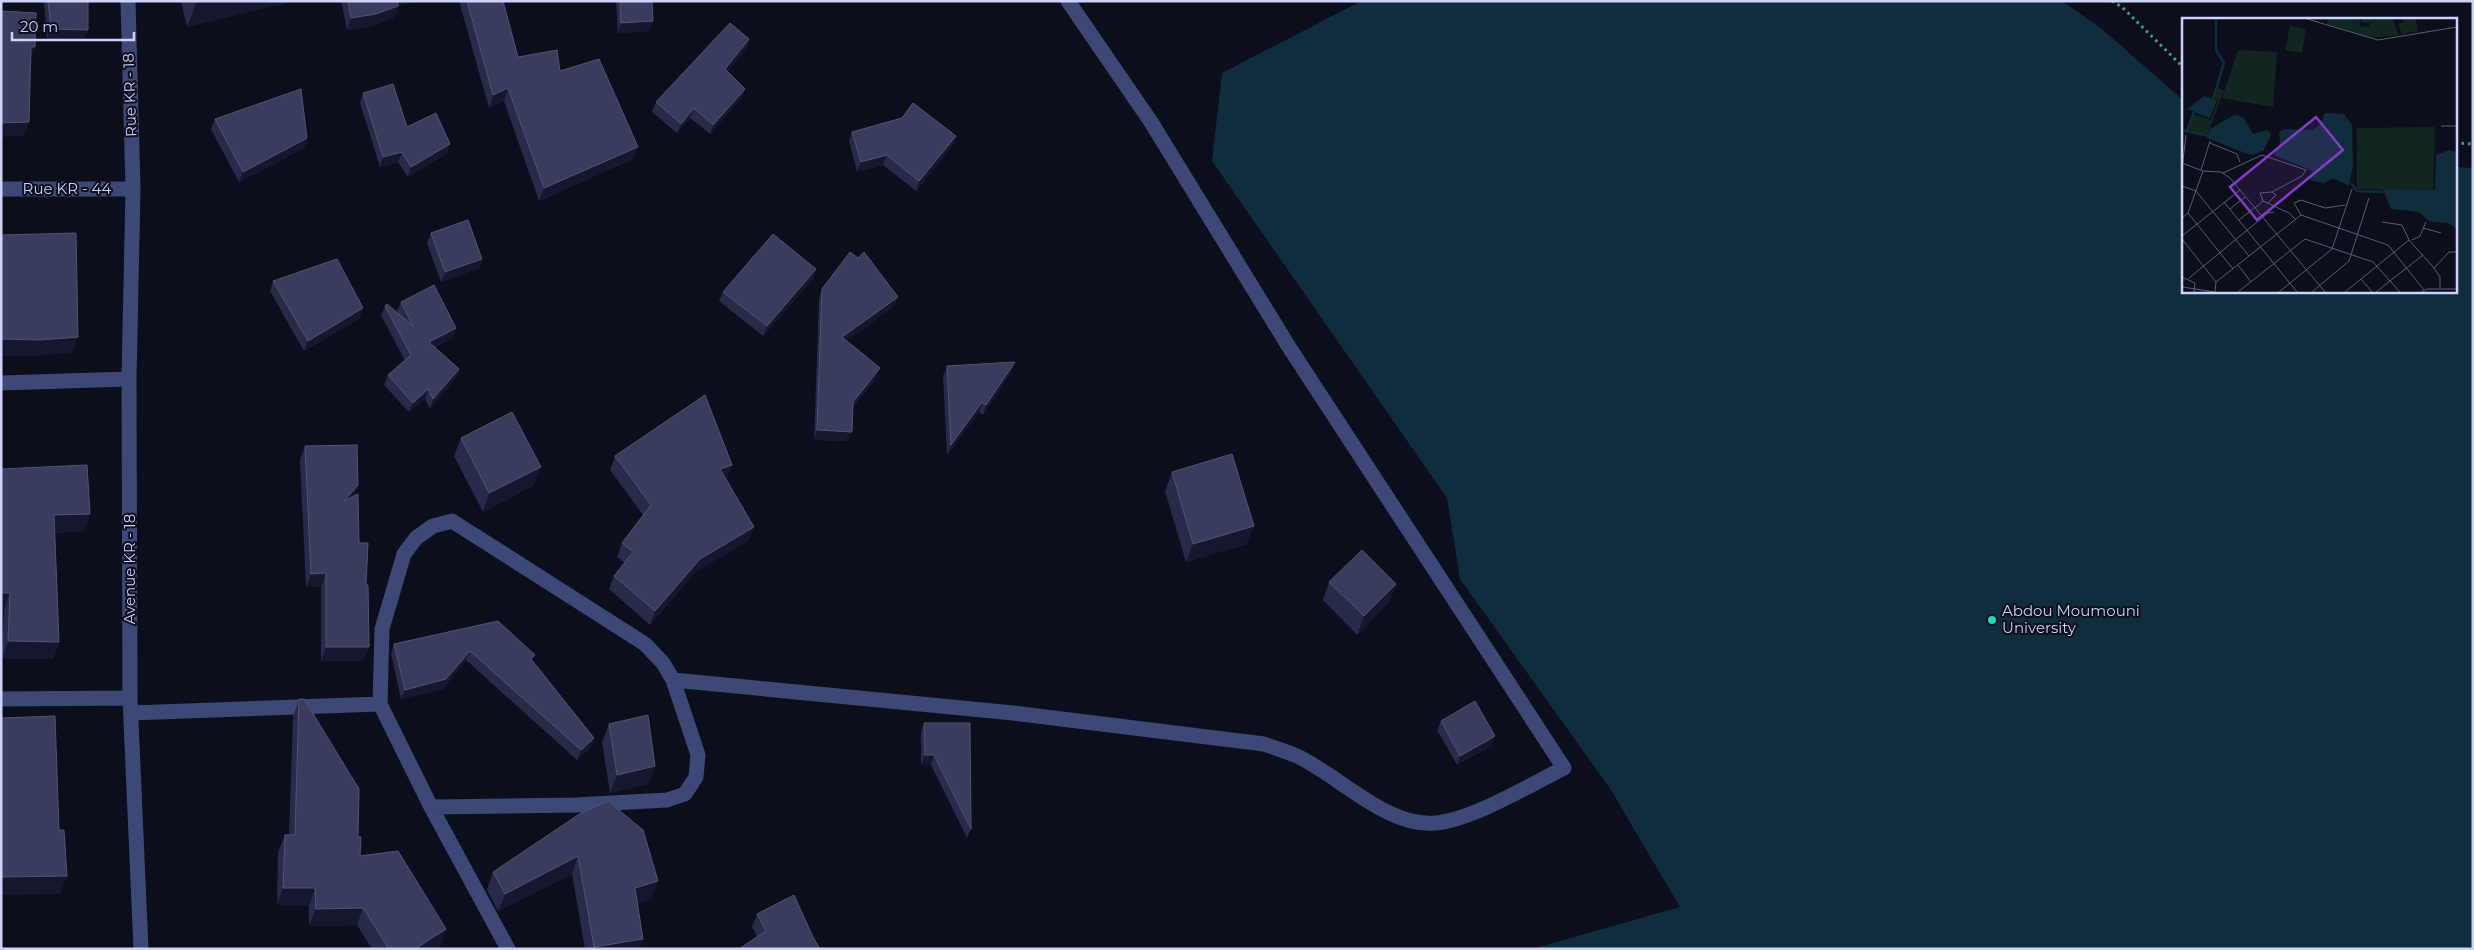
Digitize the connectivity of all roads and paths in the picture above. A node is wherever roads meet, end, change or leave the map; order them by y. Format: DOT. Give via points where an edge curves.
graph roads {
  1 [pos="128,1"];
  2 [pos="1068,1"];
  3 [pos="2112,1"];
  4 [pos="2182,67"];
  5 [pos="2456,143"];
  6 [pos="2473,144"];
  7 [pos="1,189"];
  8 [pos="133,189"];
  9 [pos="129,379"];
  10 [pos="1,383"];
  11 [pos="673,680"];
  12 [pos="1,699"];
  13 [pos="380,704"];
  14 [pos="130,706"];
  15 [pos="431,807"];
  16 [pos="142,949"];
  17 [pos="508,949"];
  1 -- 8 [label="street, Rue KR - 18"];
  2 -- 11 [label="street" via="1151,122 1289,347 1564,768 1464,817 1434,824 1408,821 1297,756 1264,744 950,706"];
  3 -- 4 [label="path"];
  5 -- 6 [label="path"];
  7 -- 8 [label="street, Rue KR - 44"];
  8 -- 9 [label="street, Avenue KR - 18"];
  9 -- 10 [label="street"];
  9 -- 14 [label="street, Avenue KR - 18"];
  11 -- 13 [label="street" via="663,663 645,644 452,521 432,526 416,538 404,554 382,629"];
  11 -- 15 [label="street" via="698,755 696,777 686,794 667,800"];
  12 -- 14 [label="street"];
  13 -- 14 [label="street"];
  13 -- 15 [label="street"];
  14 -- 16 [label="street, Avenue KR - 18"];
  15 -- 17 [label="street"];
}
